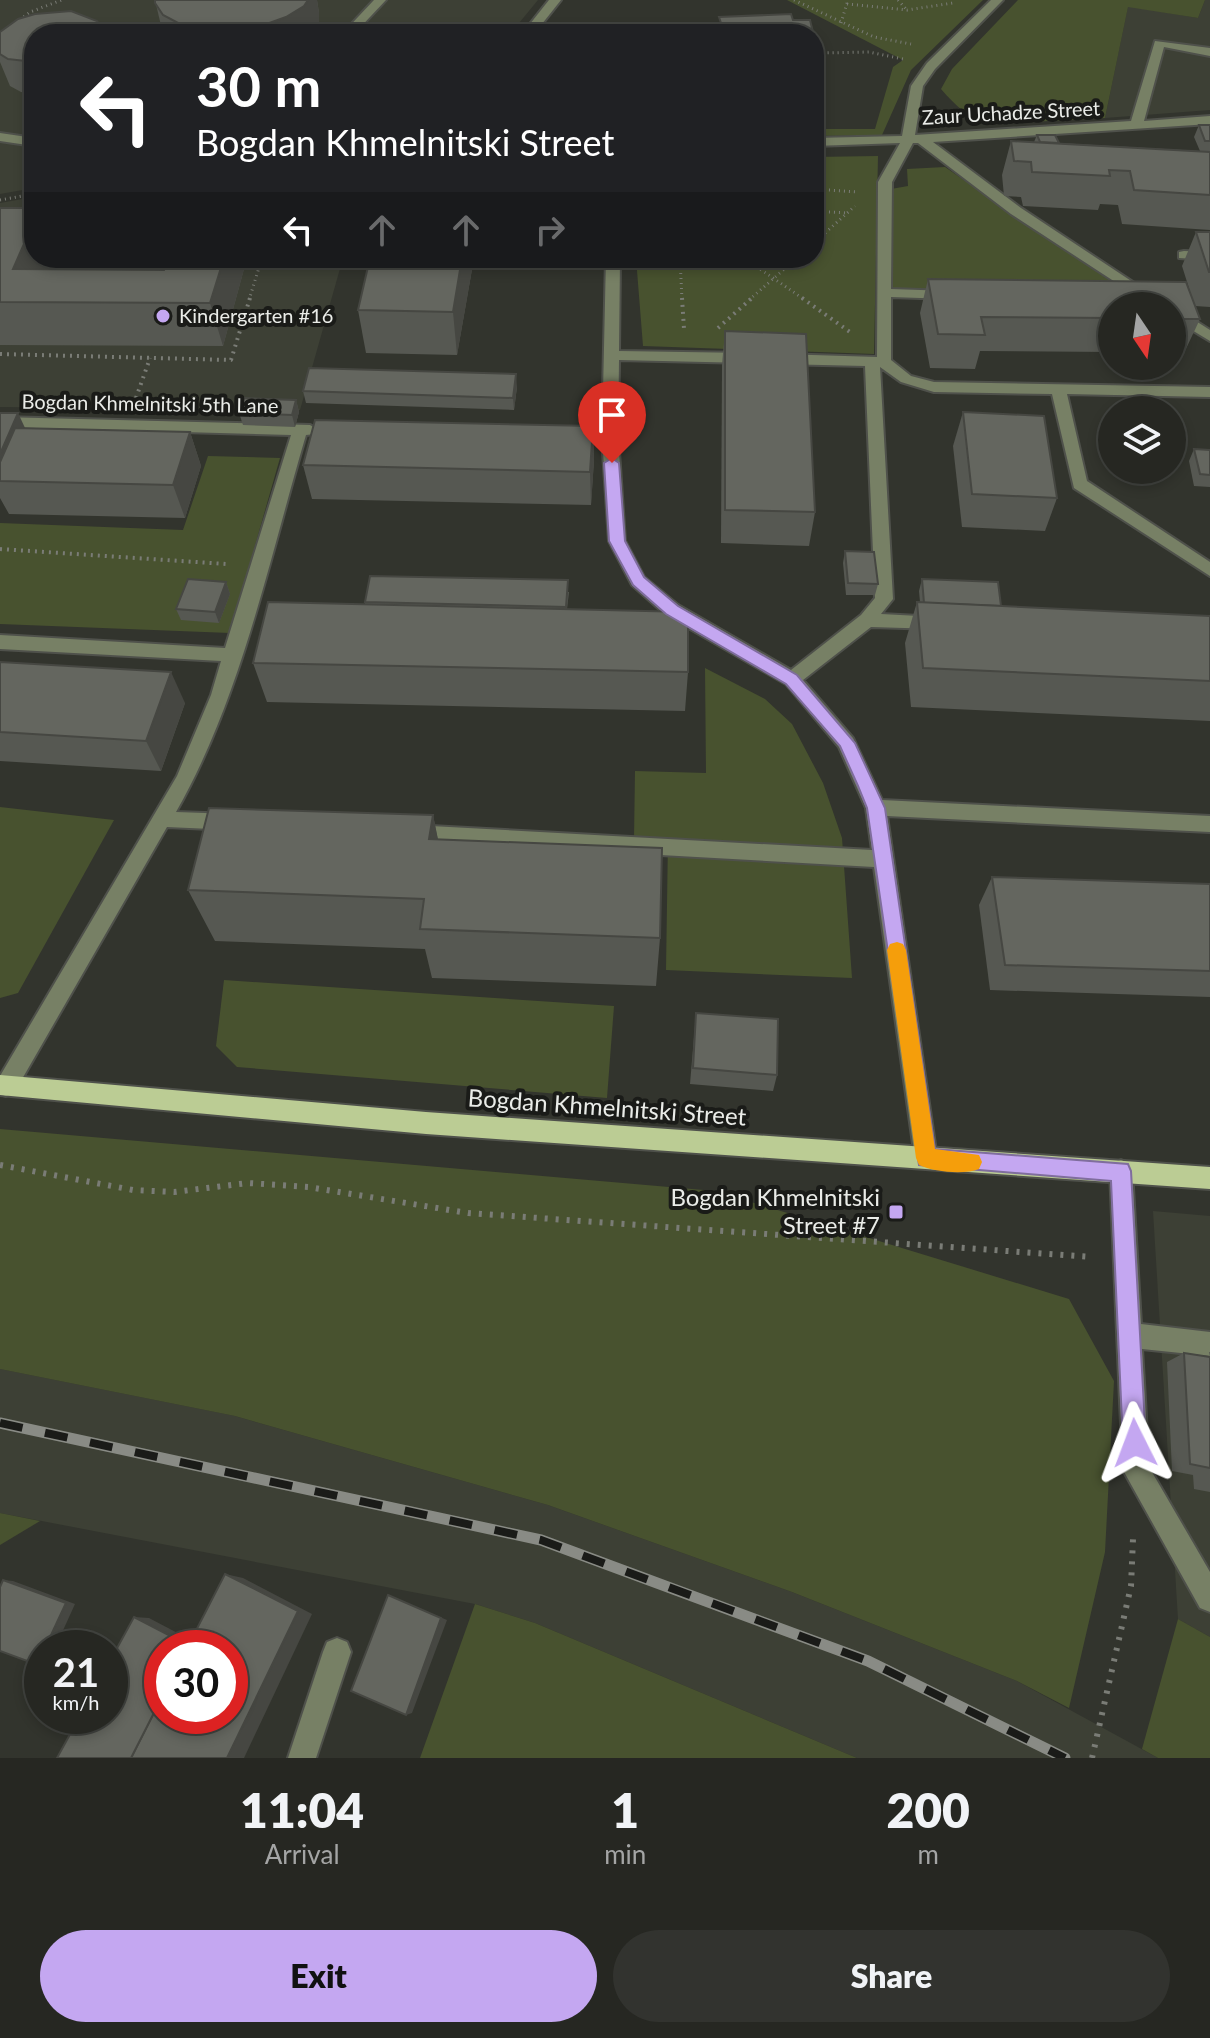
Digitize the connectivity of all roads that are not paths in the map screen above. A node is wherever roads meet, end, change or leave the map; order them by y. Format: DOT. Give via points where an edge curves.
graph roads {
  1 [pos="380,0"];
  2 [pos="555,0"];
  3 [pos="997,0"];
  4 [pos="357,24"];
  5 [pos="536,24"];
  6 [pos="1210,52"];
  7 [pos="1210,120"];
  8 [pos="1136,126"];
  9 [pos="0,137"];
  10 [pos="914,139"];
  11 [pos="24,141"];
  12 [pos="824,142"];
  13 [pos="1184,255"];
  14 [pos="1210,256"];
  15 [pos="613,268"];
  16 [pos="1140,292"];
  17 [pos="885,293"];
  18 [pos="964,296"];
  19 [pos="1186,321"];
  20 [pos="1210,336"];
  21 [pos="610,355"];
  22 [pos="880,360"];
  23 [pos="1058,389"];
  24 [pos="1210,392"];
  25 [pos="0,422"];
  26 [pos="300,430"];
  27 [pos="331,430"];
  28 [pos="1210,570"];
  29 [pos="867,620"];
  30 [pos="961,624"];
  31 [pos="0,642"];
  32 [pos="232,655"];
  33 [pos="792,679"];
  34 [pos="876,808"];
  35 [pos="162,819"];
  36 [pos="256,824"];
  37 [pos="1210,824"];
  38 [pos="397,832"];
  39 [pos="884,859"];
  40 [pos="3,1086"];
  41 [pos="926,1158"];
  42 [pos="1121,1171"];
  43 [pos="1210,1178"];
  44 [pos="1129,1335"];
  45 [pos="1210,1344"];
  46 [pos="1210,1598"];
  47 [pos="337,1652"];
  48 [pos="302,1758"];
  1 -- 4 [label="street"];
  2 -- 5 [label="street"];
  3 -- 10 [label="street" via="917,86"];
  6 -- 8 [label="street" via="1159,43"];
  7 -- 8 [label="street, Zaur Uchadze Street"];
  8 -- 10 [label="street, Zaur Uchadze Street"];
  9 -- 11 [label="street"];
  10 -- 12 [label="street, Zaur Uchadze Street"];
  10 -- 16 [label="street"];
  10 -- 17 [label="street" via="885,186"];
  13 -- 14 [label="street"];
  15 -- 21 [label="street"];
  17 -- 18 [label="street"];
  17 -- 22 [label="street"];
  19 -- 20 [label="street"];
  21 -- 22 [label="street"];
  21 -- 33 [label="street" via="602,437 617,541 638,581 666,614"];
  22 -- 23 [label="street" via="906,379 934,387"];
  22 -- 29 [label="street" via="884,599"];
  23 -- 24 [label="street"];
  23 -- 28 [label="street" via="1080,484"];
  25 -- 26 [label="street, Bogdan Khmelnitski 5th Lane"];
  26 -- 27 [label="street, Bogdan Khmelnitski 5th Lane"];
  26 -- 32 [label="street, Bogdan Khmelnitski 5th Lane" via="259,567 248,626"];
  29 -- 30 [label="street"];
  29 -- 33 [label="street"];
  31 -- 32 [label="street"];
  32 -- 35 [label="street, Bogdan Khmelnitski 5th Lane" via="185,778"];
  33 -- 34 [label="street" via="846,743"];
  34 -- 37 [label="street"];
  34 -- 39 [label="street"];
  35 -- 36 [label="street"];
  35 -- 40 [label="street, Bogdan Khmelnitski 5th Lane"];
  38 -- 39 [label="street"];
  39 -- 41 [label="street"];
  40 -- 41 [label="main road, Bogdan Khmelnitski Street"];
  41 -- 42 [label="main road, Bogdan Khmelnitski Street"];
  42 -- 43 [label="main road, Bogdan Khmelnitski Street"];
  42 -- 44 [label="street"];
  44 -- 45 [label="street"];
  44 -- 46 [label="street" via="1136,1470"];
  47 -- 48 [label="street"];
}
